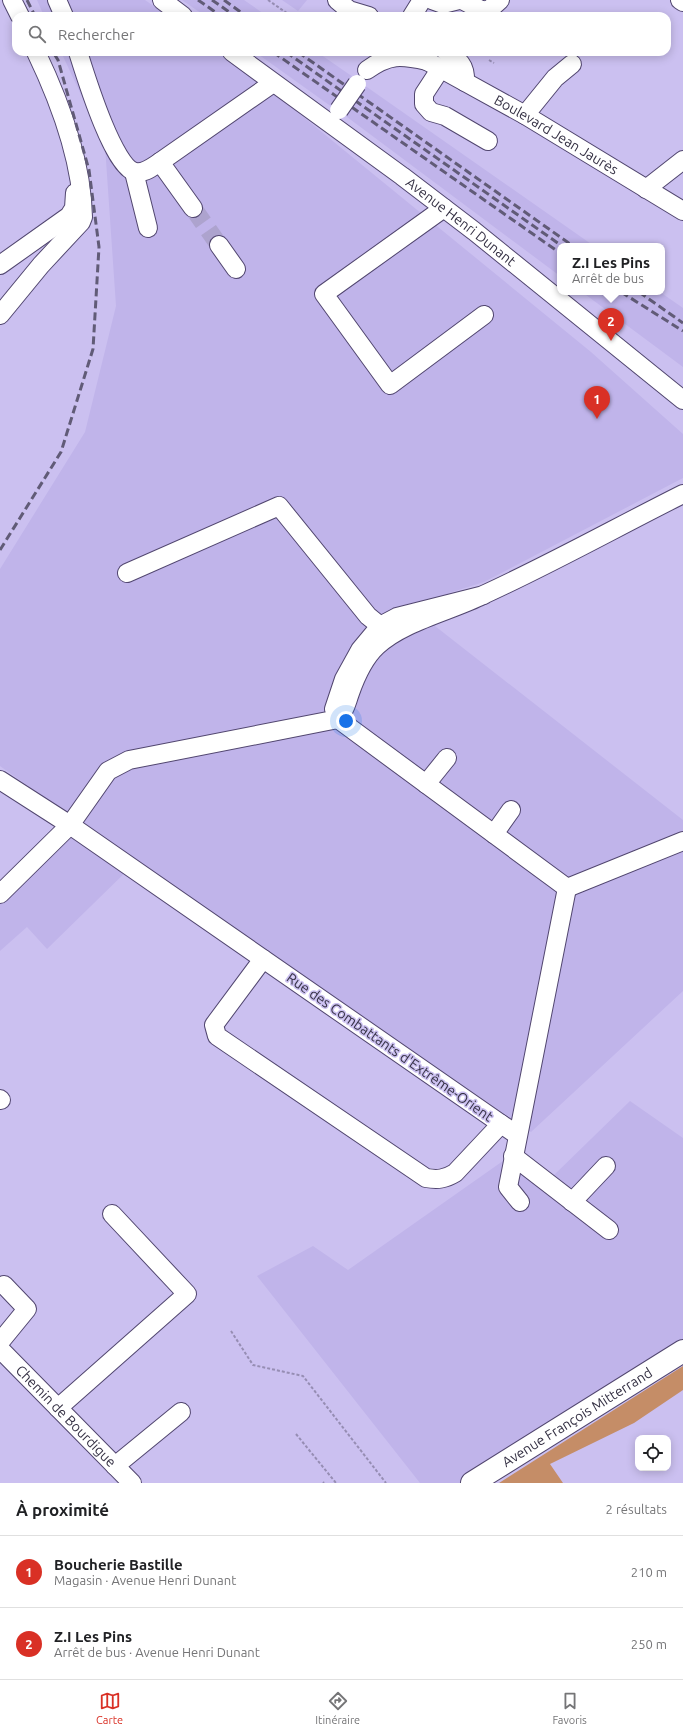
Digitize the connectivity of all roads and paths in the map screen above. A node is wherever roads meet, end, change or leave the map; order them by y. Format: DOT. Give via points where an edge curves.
graph roads {
  1 [pos="12,0"];
  2 [pos="57,0"];
  3 [pos="162,0"];
  4 [pos="268,0"];
  5 [pos="422,0"];
  6 [pos="432,0"];
  7 [pos="500,0"];
  8 [pos="680,0"];
  9 [pos="683,2"];
  10 [pos="464,6"];
  11 [pos="344,9"];
  12 [pos="18,12"];
  13 [pos="62,12"];
  14 [pos="178,12"];
  15 [pos="285,12"];
  16 [pos="355,12"];
  17 [pos="414,12"];
  18 [pos="38,56"];
  19 [pos="79,56"];
  20 [pos="237,56"];
  21 [pos="377,56"];
  22 [pos="392,56"];
  23 [pos="421,56"];
  24 [pos="433,57"];
  25 [pos="489,60"];
  26 [pos="494,63"];
  27 [pos="572,64"];
  28 [pos="362,77"];
  29 [pos="273,83"];
  30 [pos="526,115"];
  31 [pos="334,117"];
  32 [pos="488,141"];
  33 [pos="683,160"];
  34 [pos="160,162"];
  35 [pos="134,172"];
  36 [pos="77,176"];
  37 [pos="646,189"];
  38 [pos="193,208"];
  39 [pos="444,208"];
  40 [pos="683,211"];
  41 [pos="148,228"];
  42 [pos="219,245"];
  43 [pos="0,265"];
  44 [pos="236,269"];
  45 [pos="0,315"];
  46 [pos="484,315"];
  47 [pos="683,400"];
  48 [pos="683,494"];
  49 [pos="127,572"];
  50 [pos="386,630"];
  51 [pos="338,720"];
  52 [pos="447,758"];
  53 [pos="0,780"];
  54 [pos="426,784"];
  55 [pos="512,810"];
  56 [pos="70,825"];
  57 [pos="494,834"];
  58 [pos="683,841"];
  59 [pos="567,888"];
  60 [pos="0,894"];
  61 [pos="263,959"];
  62 [pos="501,1124"];
  63 [pos="517,1135"];
  64 [pos="513,1156"];
  65 [pos="606,1166"];
  66 [pos="520,1202"];
  67 [pos="572,1202"];
  68 [pos="112,1214"];
  69 [pos="609,1230"];
  70 [pos="4,1285"];
  71 [pos="231,1331"];
  72 [pos="0,1342"];
  73 [pos="0,1350"];
  74 [pos="683,1351"];
  75 [pos="58,1408"];
  76 [pos="181,1412"];
  77 [pos="296,1434"];
  78 [pos="115,1466"];
  79 [pos="132,1483"];
  80 [pos="336,1483"];
  81 [pos="386,1483"];
  82 [pos="472,1483"];
  1 -- 12 [label="street"];
  2 -- 13 [label="street"];
  3 -- 14 [label="street"];
  4 -- 15 [label="path"];
  5 -- 17 [label="street"];
  6 -- 10 [label="street"];
  7 -- 10 [label="street" via="487,10"];
  8 -- 9 [label="street"];
  11 -- 16 [label="street"];
  18 -- 36 [label="street" via="54,92 75,156"];
  19 -- 35 [label="street" via="96,107 119,158 126,168"];
  20 -- 29 [label="street, Avenue Henri Dunant"];
  21 -- 28 [label="street, Boulevard Jean Jaurès"];
  22 -- 28 [label="street, Boulevard Jean Jaurès" via="382,60"];
  23 -- 24 [label="street, Boulevard Jean Jaurès"];
  24 -- 30 [label="street, Boulevard Jean Jaurès" via="465,82"];
  24 -- 32 [label="street" via="423,99 426,108"];
  25 -- 26 [label="path"];
  27 -- 30 [label="street" via="555,78"];
  28 -- 31 [label="street, Boulevard Jean Jaurès, bridge"];
  29 -- 31 [label="street, Avenue Henri Dunant"];
  29 -- 34 [label="street"];
  30 -- 37 [label="street, Boulevard Jean Jaurès"];
  31 -- 39 [label="street, Avenue Henri Dunant"];
  33 -- 37 [label="street"];
  34 -- 35 [label="street" via="143,172"];
  34 -- 38 [label="street"];
  35 -- 41 [label="street"];
  36 -- 43 [label="street" via="72,213"];
  36 -- 45 [label="street" via="83,213 81,222 41,264"];
  37 -- 40 [label="street, Boulevard Jean Jaurès"];
  39 -- 46 [label="street" via="324,294 390,385"];
  39 -- 47 [label="street, Avenue Henri Dunant"];
  42 -- 44 [label="street"];
  48 -- 50 [label="street" via="484,595 396,617"];
  49 -- 50 [label="street" via="279,506 368,616"];
  50 -- 51 [label="street" via="360,650 344,679 334,709"];
  51 -- 54 [label="street"];
  51 -- 56 [label="street" via="129,760 108,771"];
  52 -- 54 [label="street"];
  53 -- 56 [label="street, Rue des Combattants d'Extrême-Orient"];
  54 -- 57 [label="street"];
  55 -- 57 [label="street"];
  56 -- 60 [label="street"];
  56 -- 61 [label="street, Rue des Combattants d'Extrême-Orient"];
  57 -- 59 [label="street"];
  58 -- 59 [label="street"];
  59 -- 63 [label="street"];
  61 -- 62 [label="street, Rue des Combattants d'Extrême-Orient"];
  61 -- 62 [label="street" via="214,1025 218,1036 426,1178 436,1180 455,1173"];
  62 -- 63 [label="street, Rue des Combattants d'Extrême-Orient"];
  63 -- 64 [label="street"];
  64 -- 66 [label="street" via="508,1187"];
  64 -- 67 [label="street"];
  65 -- 67 [label="street"];
  67 -- 69 [label="street"];
  68 -- 75 [label="street" via="187,1294"];
  70 -- 72 [label="street" via="27,1309"];
  71 -- 81 [label="path" via="253,1364 303,1376"];
  73 -- 75 [label="street, Chemin de Bourdigue"];
  74 -- 82 [label="main road, Avenue François Mitterrand"];
  75 -- 78 [label="street, Chemin de Bourdigue"];
  76 -- 78 [label="street"];
  77 -- 80 [label="path"];
  78 -- 79 [label="street, Chemin de Bourdigue"];
}
